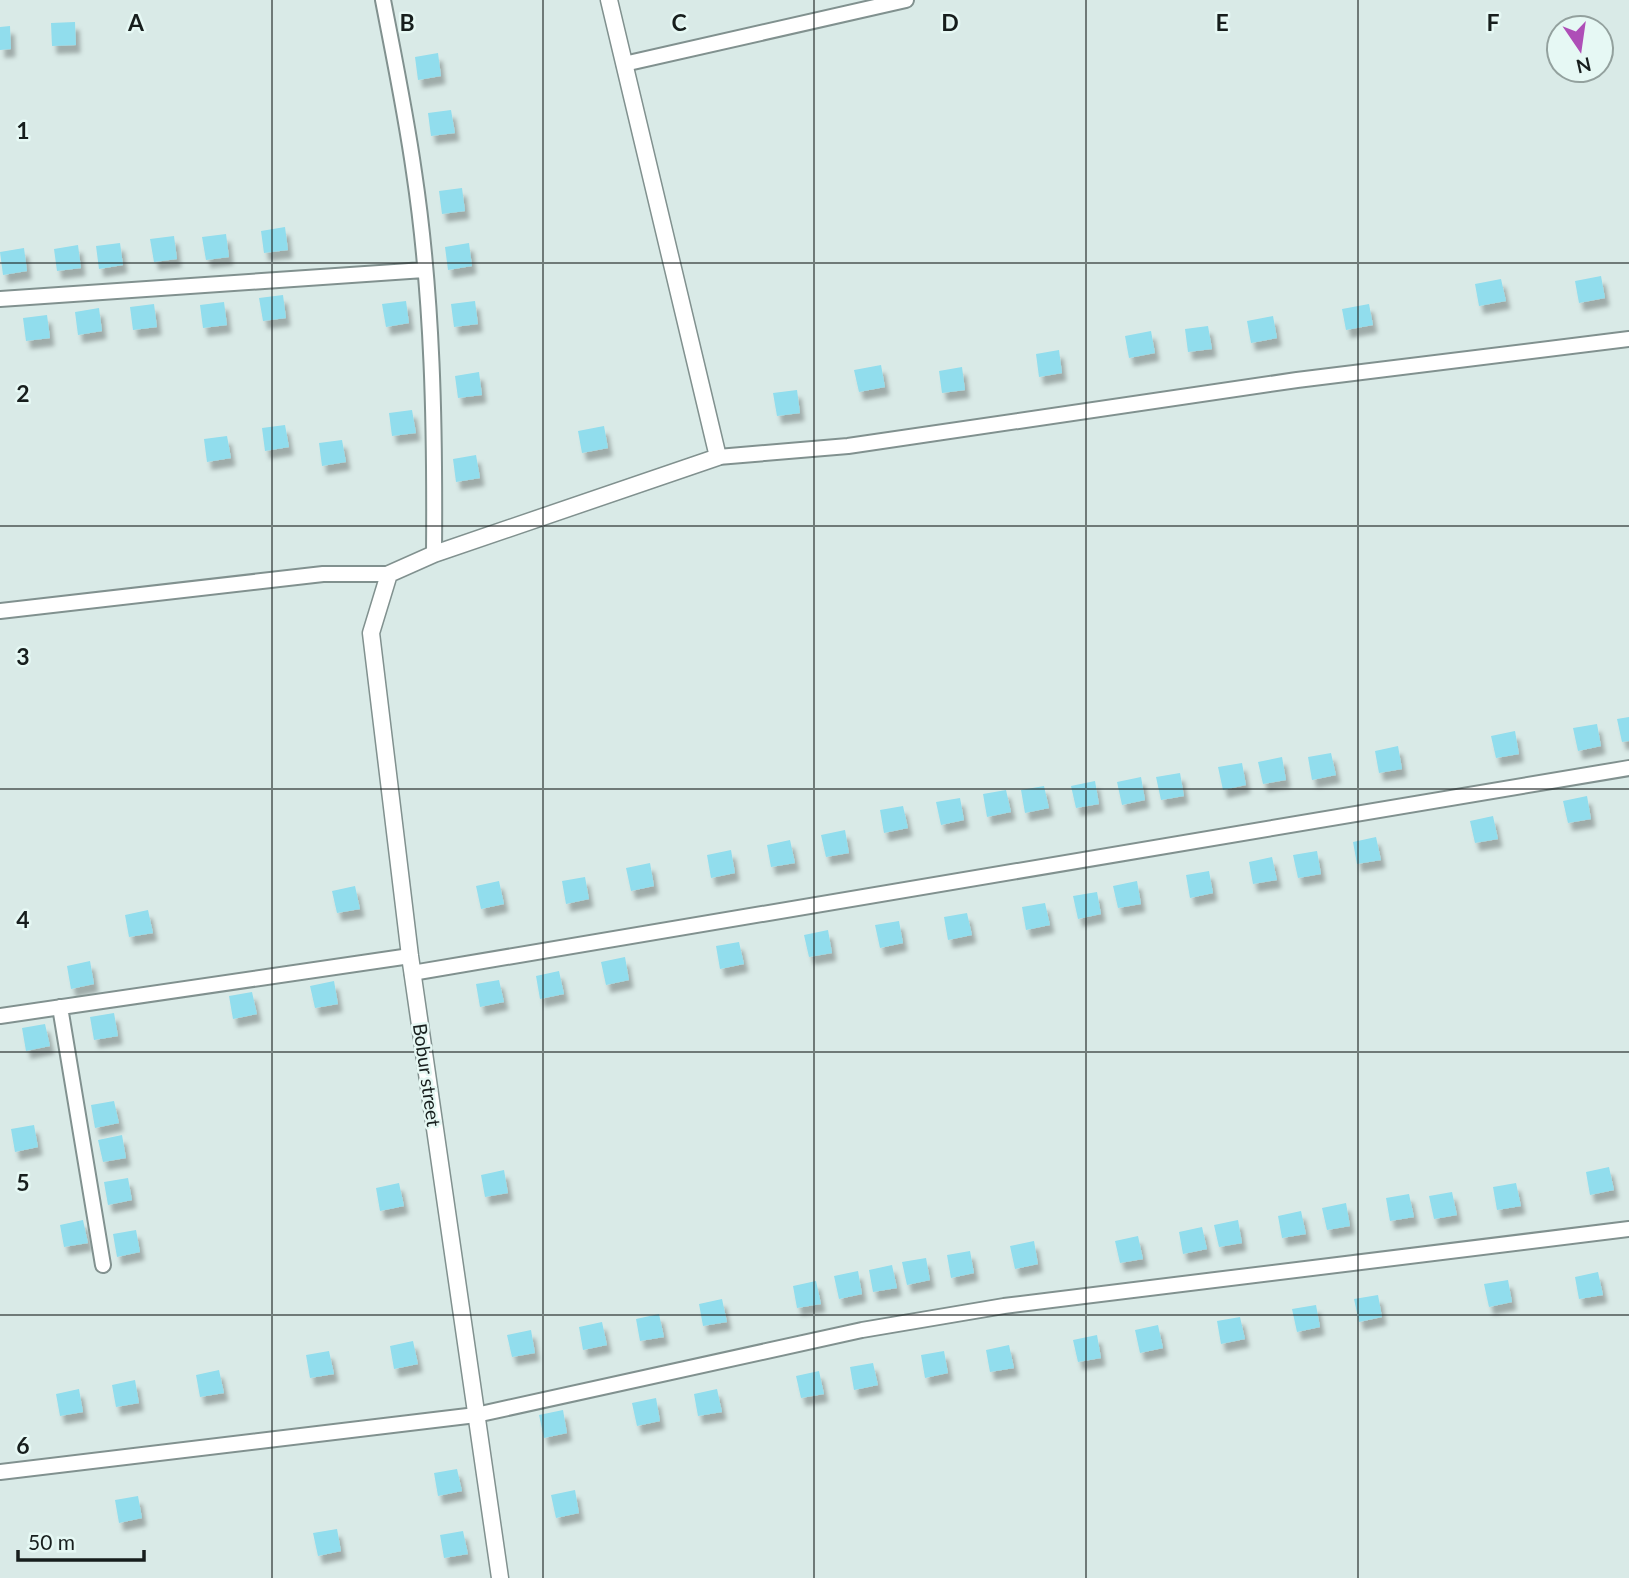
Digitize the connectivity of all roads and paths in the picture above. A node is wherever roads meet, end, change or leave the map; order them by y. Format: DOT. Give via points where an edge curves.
graph roads {
  1 [pos="383,0"];
  2 [pos="609,0"];
  3 [pos="906,0"];
  4 [pos="624,64"];
  5 [pos="424,270"];
  6 [pos="0,299"];
  7 [pos="1629,339"];
  8 [pos="718,457"];
  9 [pos="434,554"];
  10 [pos="389,574"];
  11 [pos="0,611"];
  12 [pos="1629,768"];
  13 [pos="410,956"];
  14 [pos="412,973"];
  15 [pos="61,1007"];
  16 [pos="0,1016"];
  17 [pos="1629,1229"];
  18 [pos="103,1265"];
  19 [pos="476,1415"];
  20 [pos="0,1472"];
  21 [pos="500,1578"];
  1 -- 5 [label="street" via="415,174"];
  2 -- 4 [label="street"];
  3 -- 4 [label="street"];
  4 -- 8 [label="street"];
  5 -- 6 [label="street"];
  5 -- 9 [label="street" via="431,364"];
  7 -- 8 [label="street" via="1297,380 848,446"];
  8 -- 9 [label="street"];
  9 -- 10 [label="street"];
  10 -- 11 [label="street" via="323,574"];
  10 -- 13 [label="street, Bobur street" via="370,633"];
  12 -- 14 [label="street"];
  13 -- 14 [label="street, Bobur street"];
  13 -- 15 [label="street"];
  14 -- 19 [label="street, Bobur street"];
  15 -- 16 [label="street"];
  15 -- 18 [label="street"];
  17 -- 19 [label="street" via="1004,1306 862,1330"];
  19 -- 20 [label="street"];
  19 -- 21 [label="street, Bobur street"];
}
